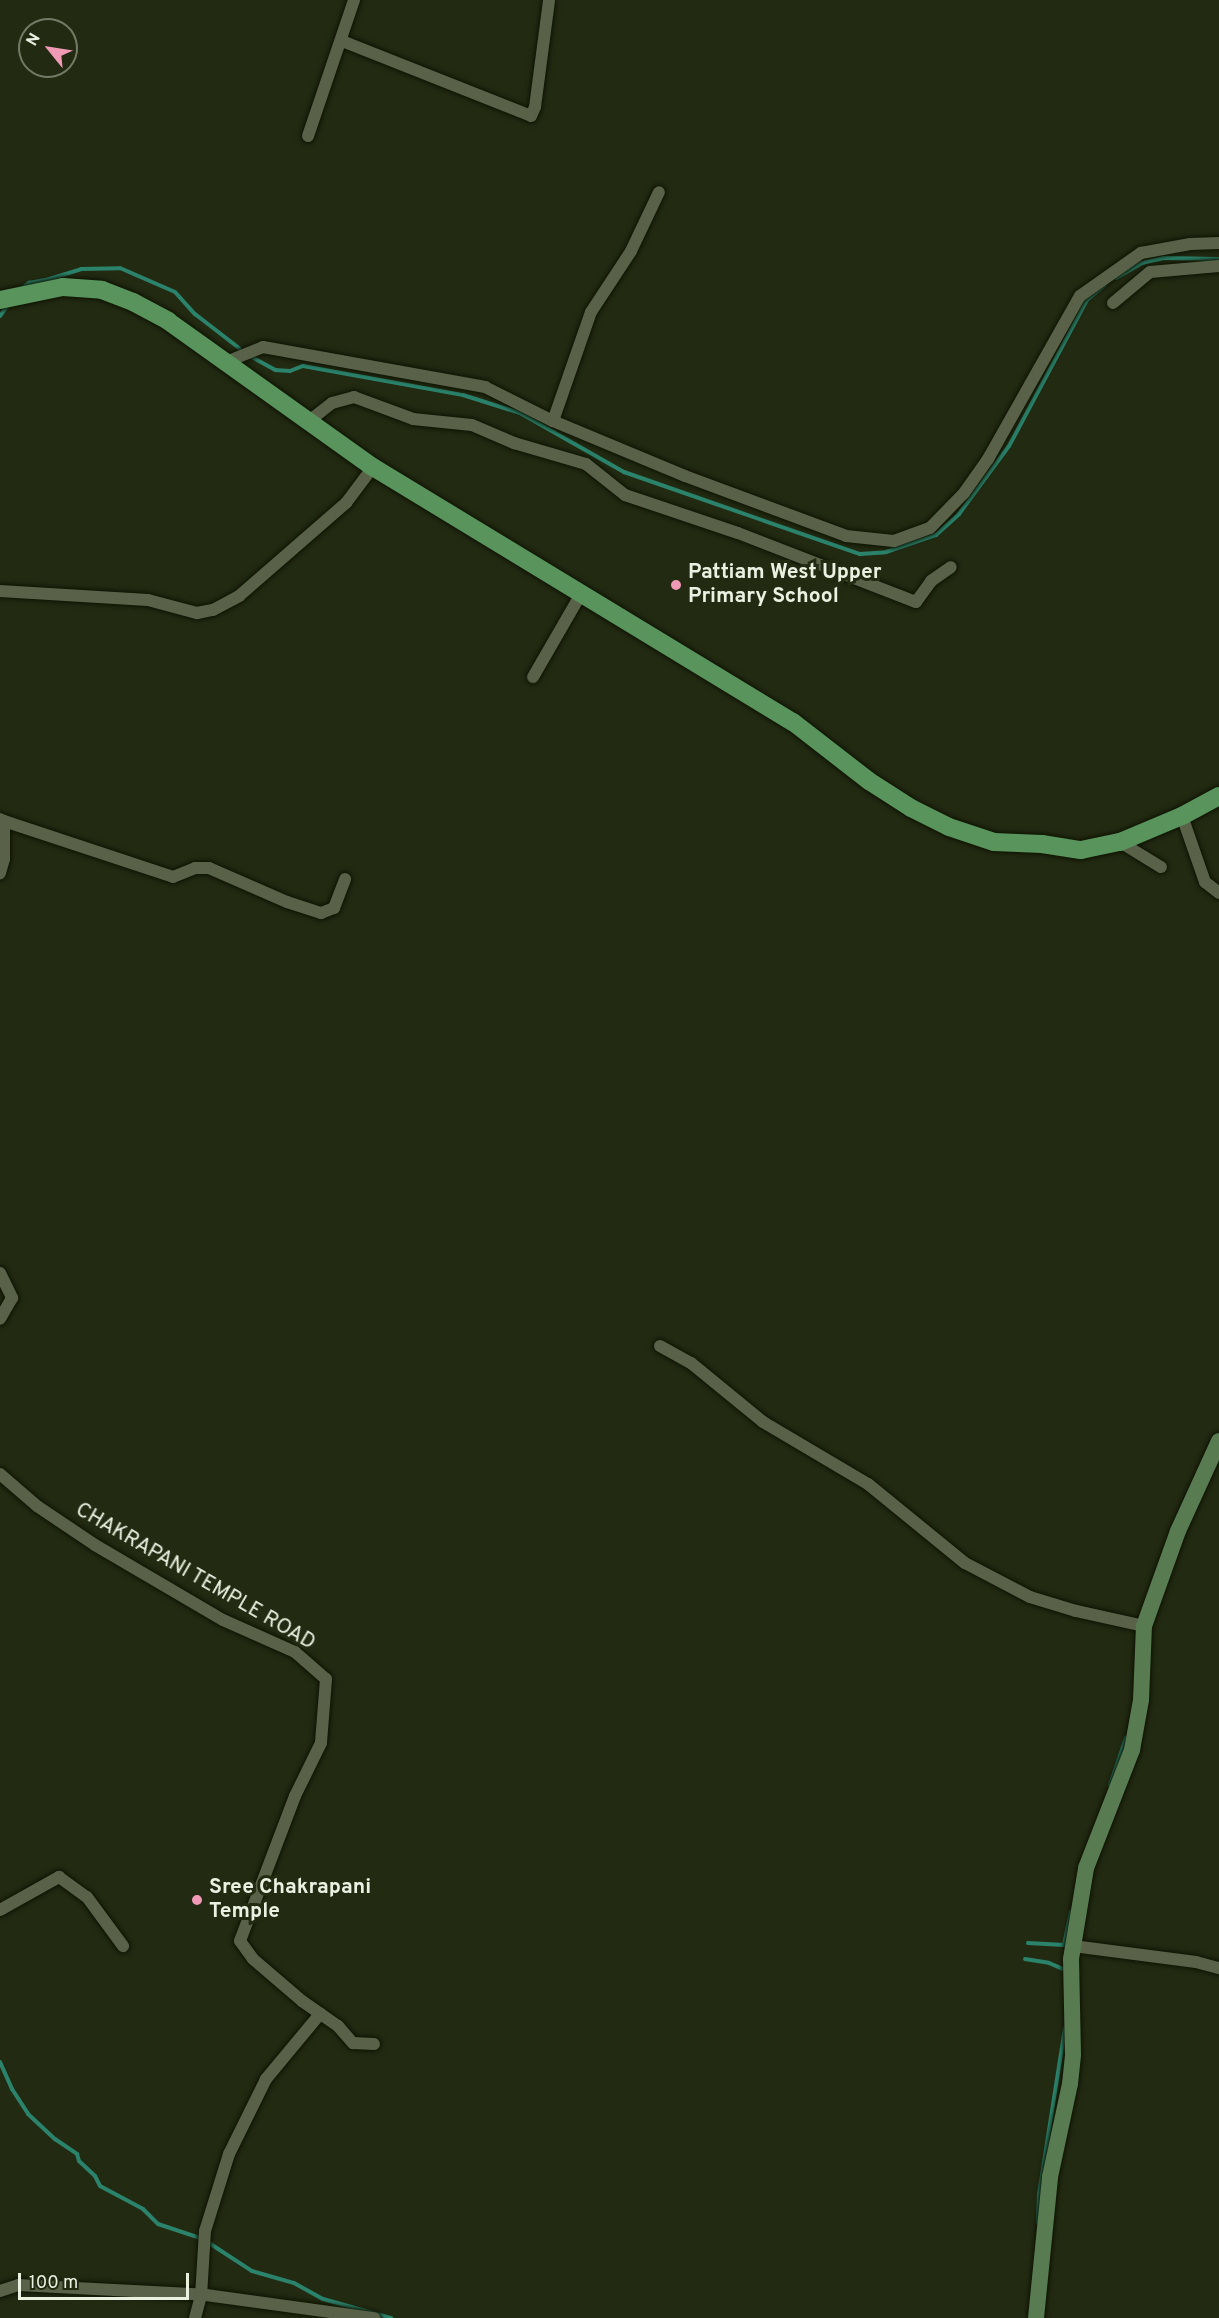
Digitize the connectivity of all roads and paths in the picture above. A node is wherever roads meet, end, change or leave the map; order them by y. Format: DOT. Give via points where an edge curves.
graph roads {
  1 [pos="354,0"];
  2 [pos="549,0"];
  3 [pos="342,41"];
  4 [pos="308,136"];
  5 [pos="659,192"];
  6 [pos="1219,243"];
  7 [pos="1219,266"];
  8 [pos="1113,303"];
  9 [pos="3,304"];
  10 [pos="226,362"];
  11 [pos="553,421"];
  12 [pos="309,422"];
  13 [pos="373,467"];
  14 [pos="951,567"];
  15 [pos="0,591"];
  16 [pos="582,591"];
  17 [pos="533,677"];
  18 [pos="1219,796"];
  19 [pos="1182,816"];
  20 [pos="2,820"];
  21 [pos="1120,842"];
  22 [pos="1161,867"];
  23 [pos="0,873"];
  24 [pos="345,879"];
  25 [pos="1219,893"];
  26 [pos="0,1273"];
  27 [pos="0,1319"];
  28 [pos="660,1346"];
  29 [pos="1217,1452"];
  30 [pos="0,1474"];
  31 [pos="1144,1626"];
  32 [pos="0,1910"];
  33 [pos="123,1946"];
  34 [pos="1073,1946"];
  35 [pos="1219,1968"];
  36 [pos="320,2014"];
  37 [pos="374,2044"];
  38 [pos="0,2291"];
  39 [pos="201,2296"];
  40 [pos="195,2318"];
  41 [pos="374,2318"];
  42 [pos="1036,2318"];
  1 -- 3 [label="street"];
  2 -- 3 [label="street" via="531,116"];
  3 -- 4 [label="street"];
  5 -- 11 [label="street" via="631,251 591,312"];
  6 -- 11 [label="street" via="1141,253 1080,296 988,459 964,493 930,528 894,541 846,536"];
  7 -- 8 [label="street" via="1150,272"];
  9 -- 10 [label="main road" via="63,287 102,290 168,321"];
  10 -- 11 [label="street" via="263,347 395,370 485,387"];
  10 -- 12 [label="main road"];
  12 -- 13 [label="main road"];
  12 -- 14 [label="street" via="332,403 354,397 413,419 472,425 514,443 586,464 625,495 738,533 916,602 932,581"];
  13 -- 15 [label="street" via="346,503 239,596 213,610 197,613 148,600"];
  13 -- 16 [label="main road"];
  16 -- 17 [label="street"];
  16 -- 21 [label="main road" via="629,624 793,722 868,781 949,827 994,842 1081,850"];
  18 -- 19 [label="main road"];
  19 -- 21 [label="main road"];
  19 -- 25 [label="street" via="1205,882"];
  20 -- 23 [label="street" via="4,859"];
  20 -- 24 [label="street" via="173,877 195,868 209,868 321,913 334,908"];
  21 -- 22 [label="street"];
  26 -- 27 [label="street" via="12,1298"];
  28 -- 31 [label="street" via="691,1363 763,1422 868,1484 965,1563 1030,1597"];
  29 -- 31 [label="main road" via="1178,1532"];
  30 -- 36 [label="street, CHAKRAPANI TEMPLE ROAD" via="37,1506 95,1545 223,1620 295,1652 326,1679 321,1743 295,1796 240,1941 253,1959"];
  31 -- 34 [label="main road" via="1141,1700 1132,1750 1086,1868"];
  32 -- 33 [label="street" via="59,1877 87,1897"];
  34 -- 35 [label="street"];
  34 -- 42 [label="main road" via="1073,2054 1050,2177"];
  36 -- 37 [label="street, CHAKRAPANI TEMPLE ROAD" via="353,2043"];
  36 -- 39 [label="street" via="266,2079 229,2154 205,2231"];
  38 -- 39 [label="street" via="18,2285"];
  39 -- 40 [label="street"];
  39 -- 41 [label="street"];
}
